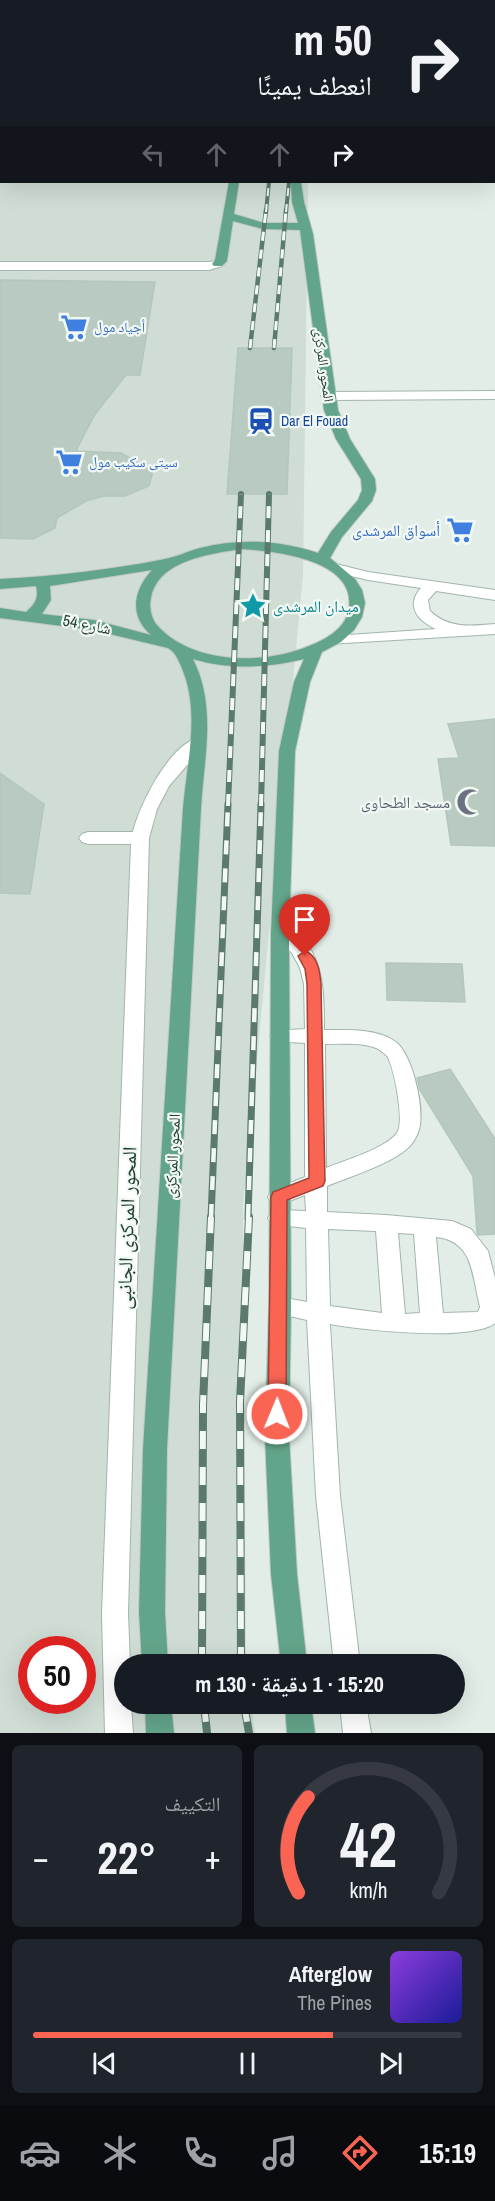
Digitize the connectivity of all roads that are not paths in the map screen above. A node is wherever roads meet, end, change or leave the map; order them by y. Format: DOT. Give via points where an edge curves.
graph roads {
  1 [pos="234,183"];
  2 [pos="296,183"];
  3 [pos="229,216"];
  4 [pos="305,227"];
  5 [pos="218,264"];
  6 [pos="0,266"];
  7 [pos="495,395"];
  8 [pos="328,396"];
  9 [pos="321,561"];
  10 [pos="174,562"];
  11 [pos="336,568"];
  12 [pos="41,582"];
  13 [pos="0,584"];
  14 [pos="432,586"];
  15 [pos="495,595"];
  16 [pos="0,613"];
  17 [pos="31,615"];
  18 [pos="495,629"];
  19 [pos="463,631"];
  20 [pos="334,641"];
  21 [pos="177,648"];
  22 [pos="315,651"];
  23 [pos="198,743"];
  24 [pos="88,838"];
  25 [pos="140,838"];
  26 [pos="280,933"];
  27 [pos="280,1035"];
  28 [pos="315,1037"];
  29 [pos="317,1181"];
  30 [pos="279,1207"];
  31 [pos="317,1220"];
  32 [pos="386,1223"];
  33 [pos="424,1227"];
  34 [pos="280,1306"];
  35 [pos="318,1314"];
  36 [pos="393,1323"];
  37 [pos="432,1323"];
  38 [pos="155,1654"];
  39 [pos="293,1654"];
  40 [pos="346,1654"];
  41 [pos="159,1714"];
  42 [pos="299,1714"];
  43 [pos="354,1714"];
  44 [pos="119,1733"];
  45 [pos="160,1733"];
  46 [pos="301,1733"];
  47 [pos="357,1733"];
  1 -- 3 [label="main road"];
  2 -- 4 [label="main road, المحور المركزى"];
  3 -- 4 [label="main road" via="263,226"];
  3 -- 5 [label="main road"];
  4 -- 8 [label="main road, المحور المركزى"];
  5 -- 6 [label="street"];
  7 -- 8 [label="street"];
  8 -- 9 [label="main road, المحور المركزى" via="336,424 363,468 369,490"];
  9 -- 10 [label="main road" via="290,549 242,545 195,553"];
  9 -- 11 [label="main road"];
  10 -- 12 [label="main road"];
  10 -- 21 [label="main road" via="148,584 142,610 158,635"];
  11 -- 14 [label="street"];
  11 -- 20 [label="main road" via="352,585 358,604 347,630"];
  12 -- 13 [label="main road"];
  12 -- 17 [label="main road" via="45,600"];
  14 -- 15 [label="street"];
  14 -- 19 [label="street" via="421,598 423,613 438,625"];
  16 -- 17 [label="main road, شارع 54"];
  17 -- 21 [label="main road, شارع 54" via="94,625"];
  18 -- 19 [label="street"];
  19 -- 20 [label="street"];
  20 -- 22 [label="main road"];
  21 -- 22 [label="main road" via="224,661 248,663 272,662"];
  21 -- 23 [label="main road, المحور المركزى" via="192,672 198,694"];
  22 -- 26 [label="main road" via="302,682 287,751"];
  23 -- 25 [label="street, المحور المركزى الجانبى" via="169,771 154,793"];
  23 -- 38 [label="main road, المحور المركزى" via="155,1449 152,1612"];
  24 -- 25 [label="street"];
  25 -- 44 [label="street, المحور المركزى الجانبى" via="115,1613"];
  26 -- 27 [label="main road"];
  26 -- 28 [label="street" via="305,956 312,969"];
  27 -- 28 [label="street"];
  27 -- 30 [label="main road"];
  28 -- 29 [label="street"];
  28 -- 29 [label="street" via="382,1042 390,1047 397,1057 410,1117 410,1127 397,1146"];
  29 -- 30 [label="street"];
  29 -- 31 [label="street"];
  30 -- 31 [label="street"];
  30 -- 34 [label="main road"];
  31 -- 32 [label="street"];
  31 -- 35 [label="street"];
  32 -- 33 [label="street"];
  32 -- 36 [label="street"];
  33 -- 37 [label="street"];
  33 -- 37 [label="street" via="452,1230 472,1244 491,1307 486,1318 476,1322"];
  34 -- 35 [label="street"];
  34 -- 39 [label="main road" via="277,1436"];
  35 -- 36 [label="street"];
  35 -- 40 [label="street" via="330,1531"];
  36 -- 37 [label="street"];
  41 -- 45 [label="main road"];
  42 -- 46 [label="main road"];
  43 -- 47 [label="street"];
}
